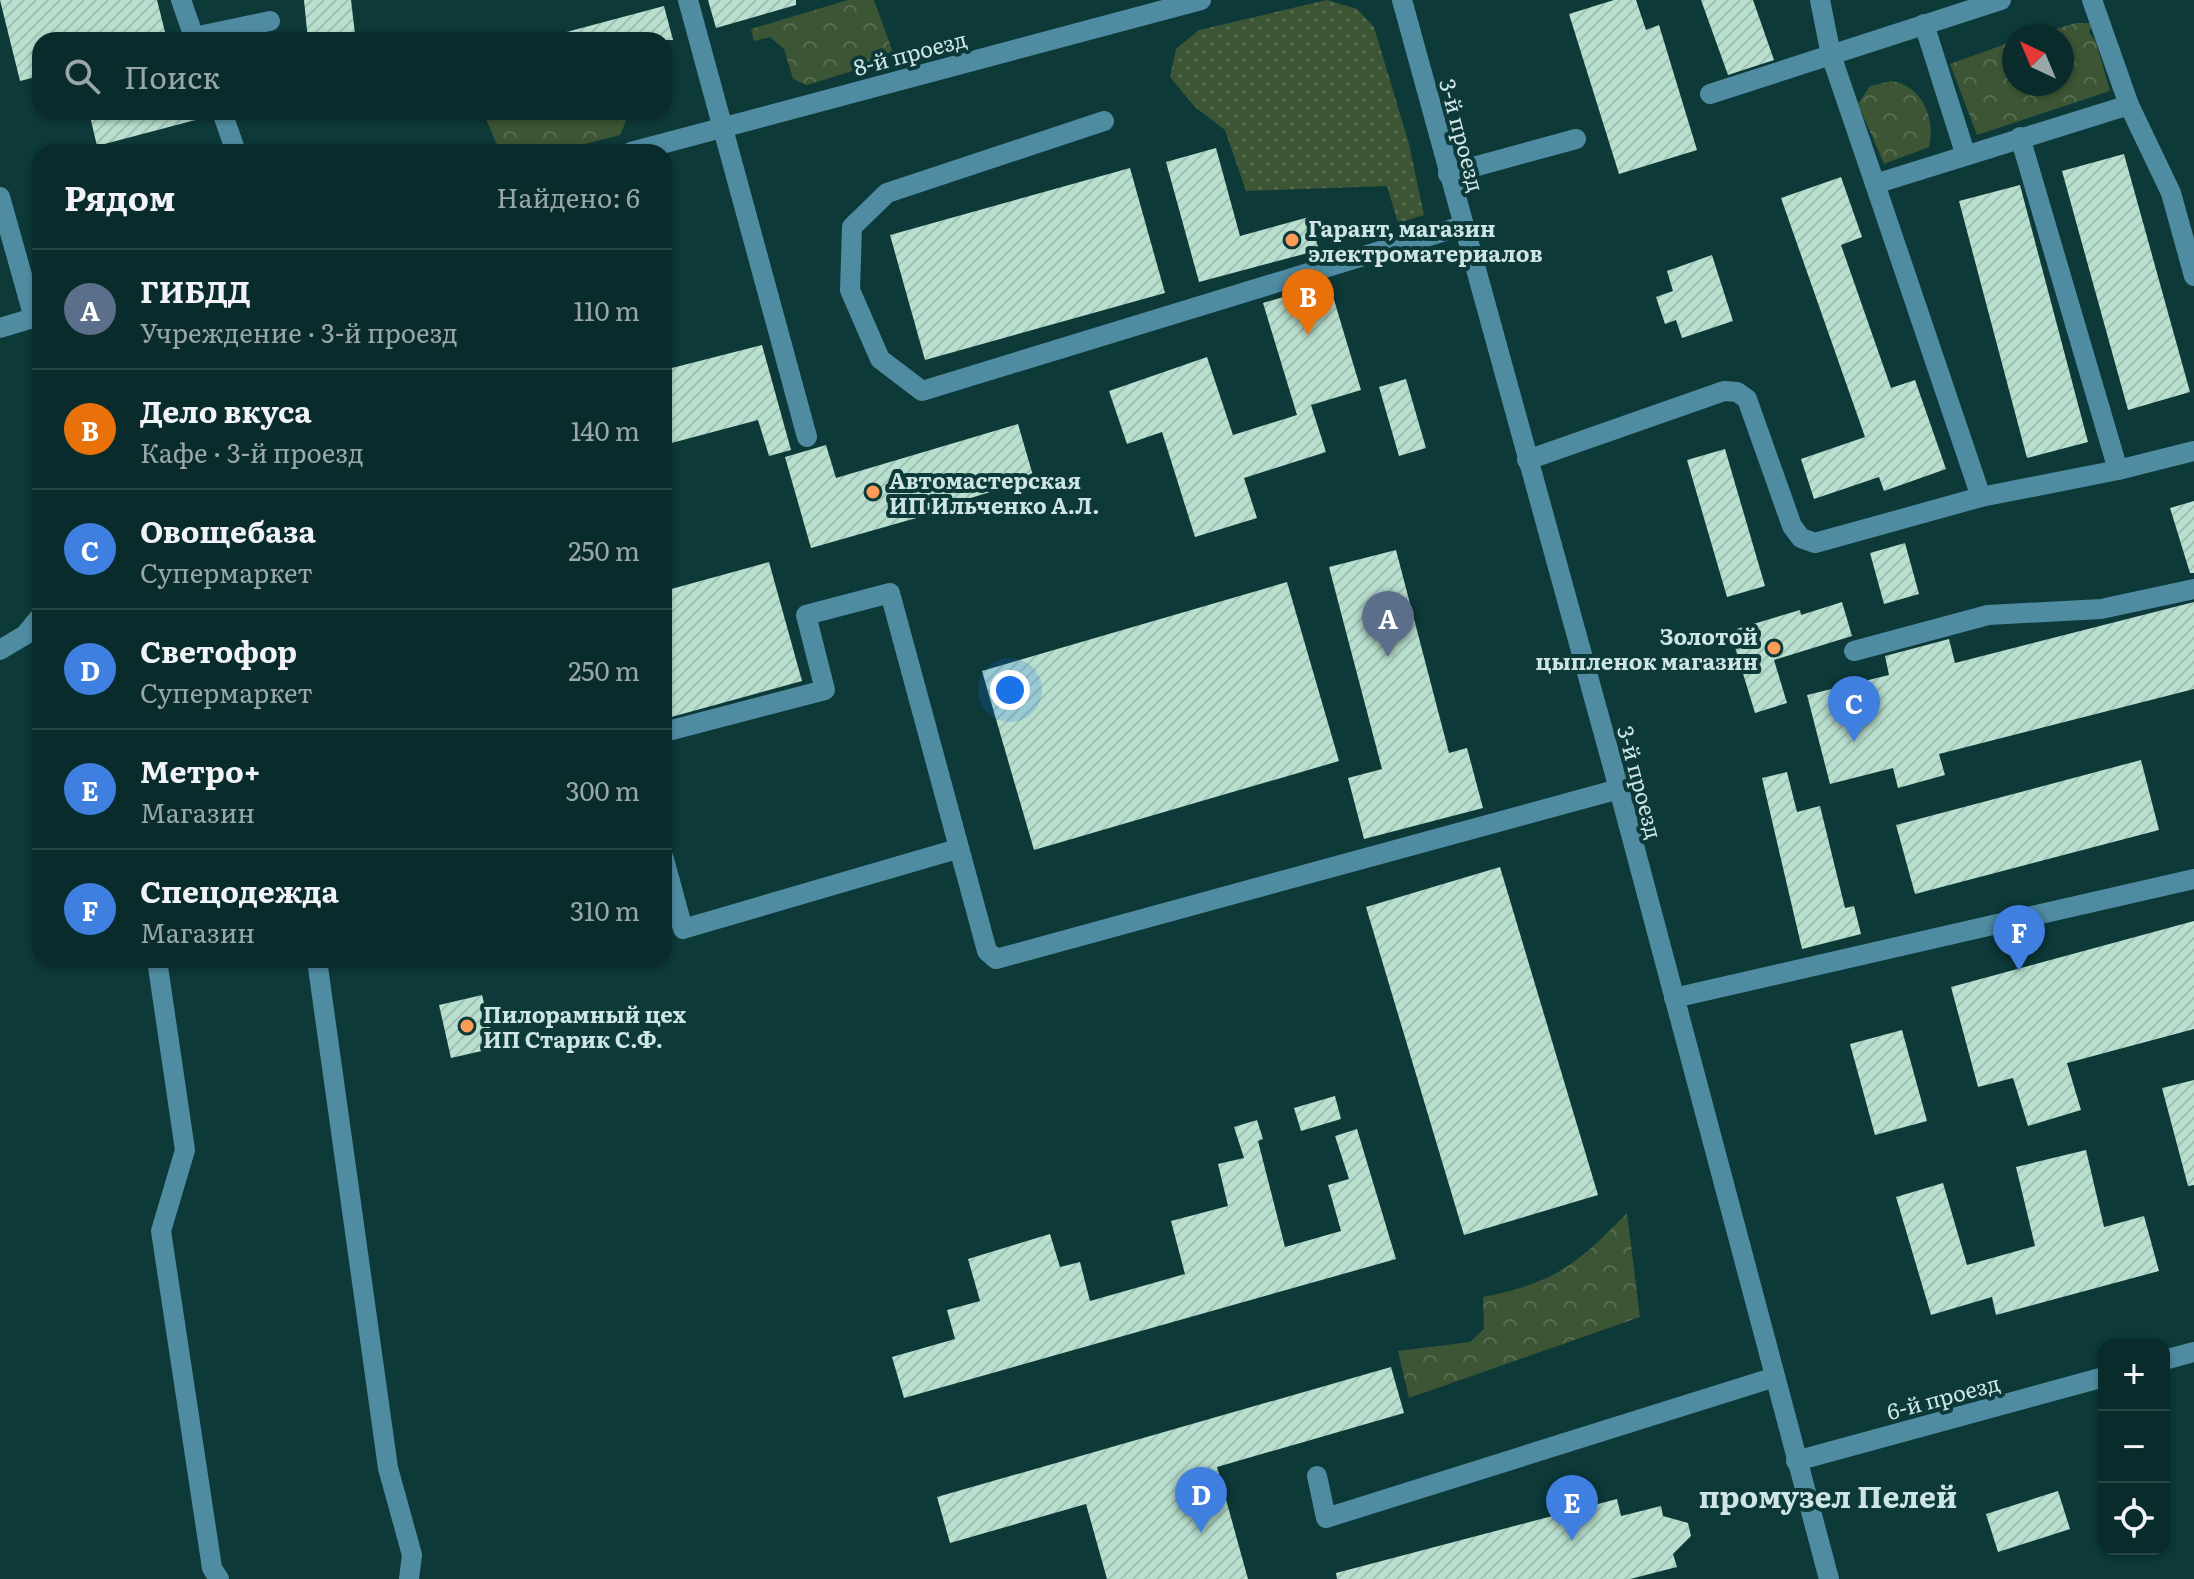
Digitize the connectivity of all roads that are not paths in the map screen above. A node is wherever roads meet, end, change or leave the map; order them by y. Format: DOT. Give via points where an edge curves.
graph roads {
  1 [pos="181,0"];
  2 [pos="688,0"];
  3 [pos="1201,0"];
  4 [pos="1402,0"];
  5 [pos="1820,0"];
  6 [pos="2001,0"];
  7 [pos="2092,0"];
  8 [pos="270,21"];
  9 [pos="1924,24"];
  10 [pos="193,32"];
  11 [pos="221,32"];
  12 [pos="1831,55"];
  13 [pos="1710,94"];
  14 [pos="2129,105"];
  15 [pos="225,120"];
  16 [pos="1104,121"];
  17 [pos="723,127"];
  18 [pos="2020,137"];
  19 [pos="1576,139"];
  20 [pos="233,144"];
  21 [pos="660,144"];
  22 [pos="1965,153"];
  23 [pos="1448,174"];
  24 [pos="1875,184"];
  25 [pos="0,197"];
  26 [pos="1462,226"];
  27 [pos="2194,276"];
  28 [pos="32,301"];
  29 [pos="32,318"];
  30 [pos="0,328"];
  31 [pos="807,437"];
  32 [pos="2194,451"];
  33 [pos="1527,460"];
  34 [pos="2118,470"];
  35 [pos="1981,497"];
  36 [pos="2194,589"];
  37 [pos="32,627"];
  38 [pos="0,650"];
  39 [pos="1854,651"];
  40 [pos="672,730"];
  41 [pos="1619,789"];
  42 [pos="957,849"];
  43 [pos="2194,879"];
  44 [pos="672,888"];
  45 [pos="158,968"];
  46 [pos="318,968"];
  47 [pos="1674,998"];
  48 [pos="2194,1352"];
  49 [pos="2170,1358"];
  50 [pos="1772,1378"];
  51 [pos="2098,1379"];
  52 [pos="1796,1461"];
  53 [pos="1317,1476"];
  54 [pos="219,1579"];
  55 [pos="409,1579"];
  56 [pos="1829,1579"];
  1 -- 10 [label="street"];
  2 -- 17 [label="street"];
  3 -- 17 [label="street, 8-й проезд"];
  4 -- 23 [label="street, 3-й проезд"];
  5 -- 12 [label="street"];
  6 -- 9 [label="street"];
  7 -- 14 [label="street"];
  8 -- 11 [label="street"];
  9 -- 12 [label="street"];
  9 -- 22 [label="street"];
  12 -- 13 [label="street"];
  12 -- 24 [label="street"];
  14 -- 18 [label="street"];
  14 -- 27 [label="street" via="2171,193"];
  15 -- 20 [label="street"];
  16 -- 26 [label="street" via="887,193 852,227 850,290 880,359 922,391"];
  17 -- 21 [label="street, 8-й проезд"];
  17 -- 31 [label="street"];
  18 -- 22 [label="street"];
  18 -- 34 [label="street"];
  19 -- 23 [label="street"];
  22 -- 24 [label="street"];
  23 -- 26 [label="street, 3-й проезд"];
  24 -- 35 [label="street"];
  25 -- 28 [label="street"];
  26 -- 33 [label="street, 3-й проезд"];
  29 -- 30 [label="street"];
  32 -- 34 [label="street"];
  33 -- 35 [label="street" via="1724,391 1737,392 1747,399 1792,526 1801,538 1815,543"];
  33 -- 41 [label="street, 3-й проезд"];
  34 -- 35 [label="street"];
  36 -- 39 [label="street" via="2101,609 1988,615"];
  37 -- 38 [label="street"];
  40 -- 42 [label="street" via="825,690 806,615 890,593"];
  41 -- 42 [label="street" via="996,959 987,951"];
  41 -- 47 [label="street, 3-й проезд"];
  42 -- 44 [label="street" via="683,929"];
  43 -- 47 [label="street"];
  45 -- 54 [label="street" via="185,1150 161,1231 212,1568"];
  46 -- 55 [label="street" via="388,1468 412,1555"];
  47 -- 50 [label="street, 3-й проезд"];
  48 -- 49 [label="street"];
  50 -- 52 [label="street, 3-й проезд"];
  50 -- 53 [label="street" via="1326,1518"];
  51 -- 52 [label="street, 6-й проезд"];
  52 -- 56 [label="street, 3-й проезд"];
}
